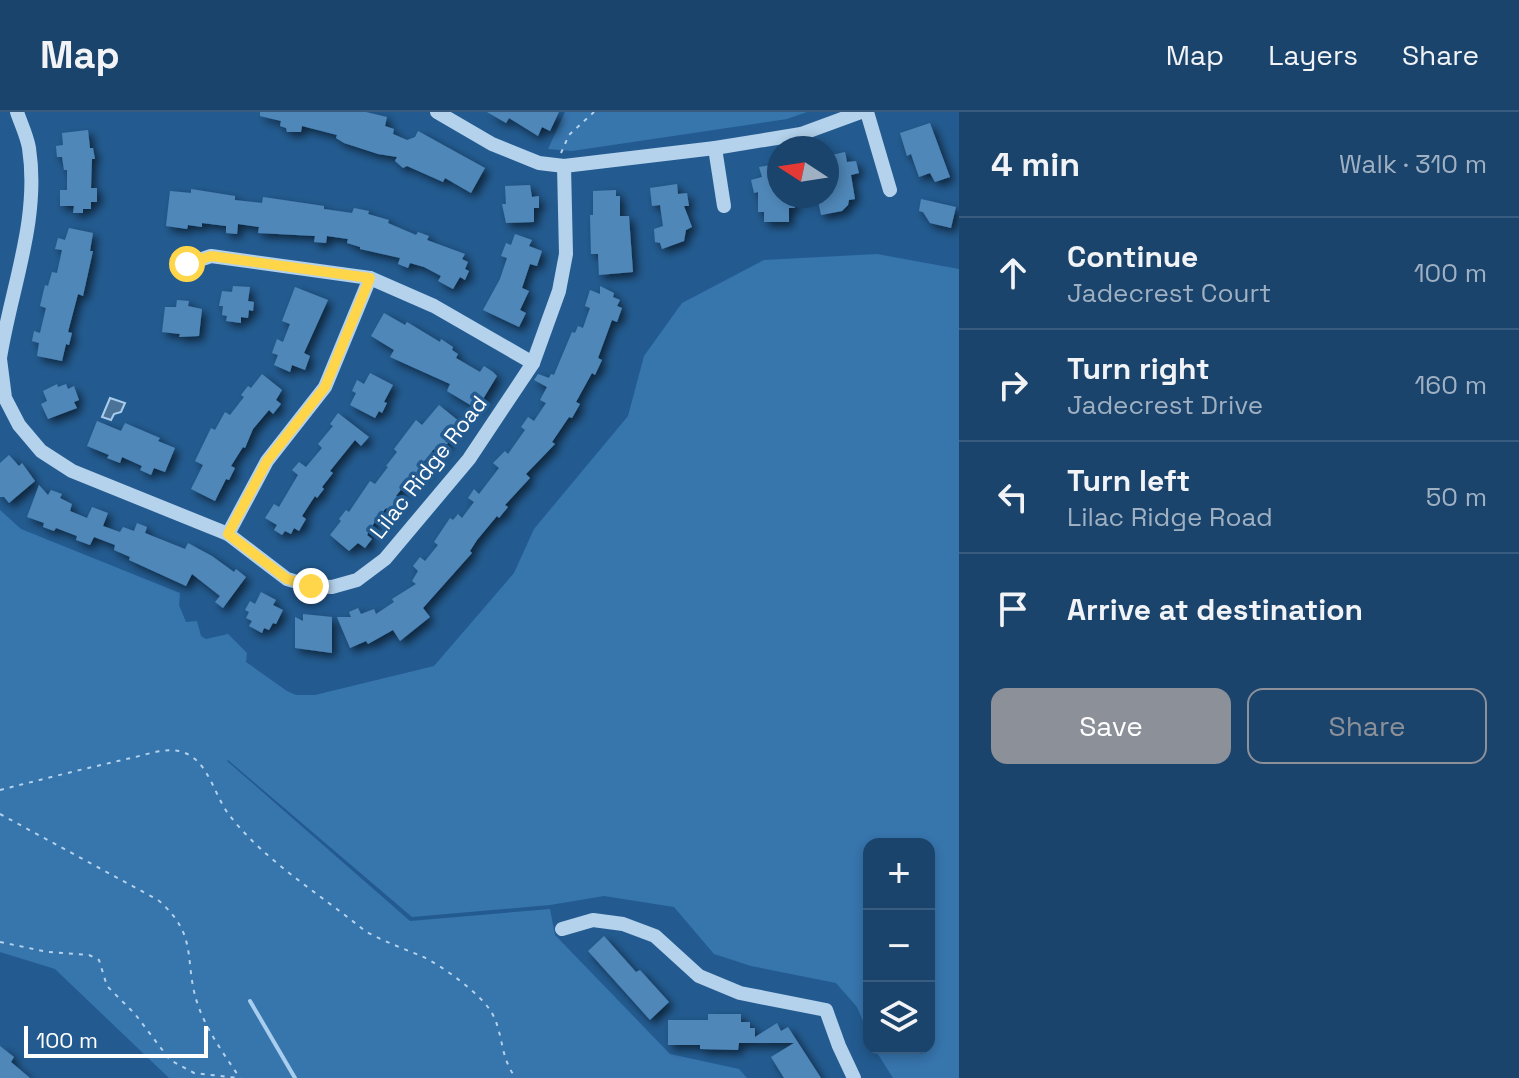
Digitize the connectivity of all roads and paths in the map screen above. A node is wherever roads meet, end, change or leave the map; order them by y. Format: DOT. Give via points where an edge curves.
graph roads {
  1 [pos="17,112"];
  2 [pos="437,112"];
  3 [pos="594,112"];
  4 [pos="864,112"];
  5 [pos="715,148"];
  6 [pos="560,166"];
  7 [pos="890,190"];
  8 [pos="724,206"];
  9 [pos="187,264"];
  10 [pos="370,278"];
  11 [pos="0,359"];
  12 [pos="533,363"];
  13 [pos="228,534"];
  14 [pos="0,790"];
  15 [pos="0,814"];
  16 [pos="562,929"];
  17 [pos="0,942"];
  18 [pos="240,1078"];
  19 [pos="516,1078"];
  20 [pos="854,1078"];
  1 -- 11 [label="street, Lilac Ridge Road" via="29,147 29,233"];
  2 -- 6 [label="street" via="492,144"];
  3 -- 6 [label="path" via="569,135"];
  4 -- 5 [label="street" via="801,134"];
  4 -- 7 [label="street"];
  5 -- 6 [label="street"];
  5 -- 8 [label="street"];
  6 -- 12 [label="street, Lilac Ridge Road" via="566,254 559,291"];
  9 -- 10 [label="street" via="211,256"];
  10 -- 12 [label="street" via="434,306"];
  10 -- 13 [label="street" via="325,387 267,461"];
  11 -- 13 [label="street, Lilac Ridge Road" via="5,398 41,451 72,471"];
  12 -- 13 [label="street, Lilac Ridge Road" via="469,459 385,559 357,580 332,587 287,579"];
  14 -- 19 [label="path" via="161,752 188,755 205,769 229,815 252,841 365,931 425,958 481,998 498,1026 505,1062"];
  15 -- 18 [label="path" via="158,900 176,915 188,946 200,1011"];
  16 -- 20 [label="street" via="593,920 623,924 655,936 713,982 740,993 826,1010"];
  17 -- 18 [label="path" via="99,960 107,986 170,1060 194,1073"];
}
